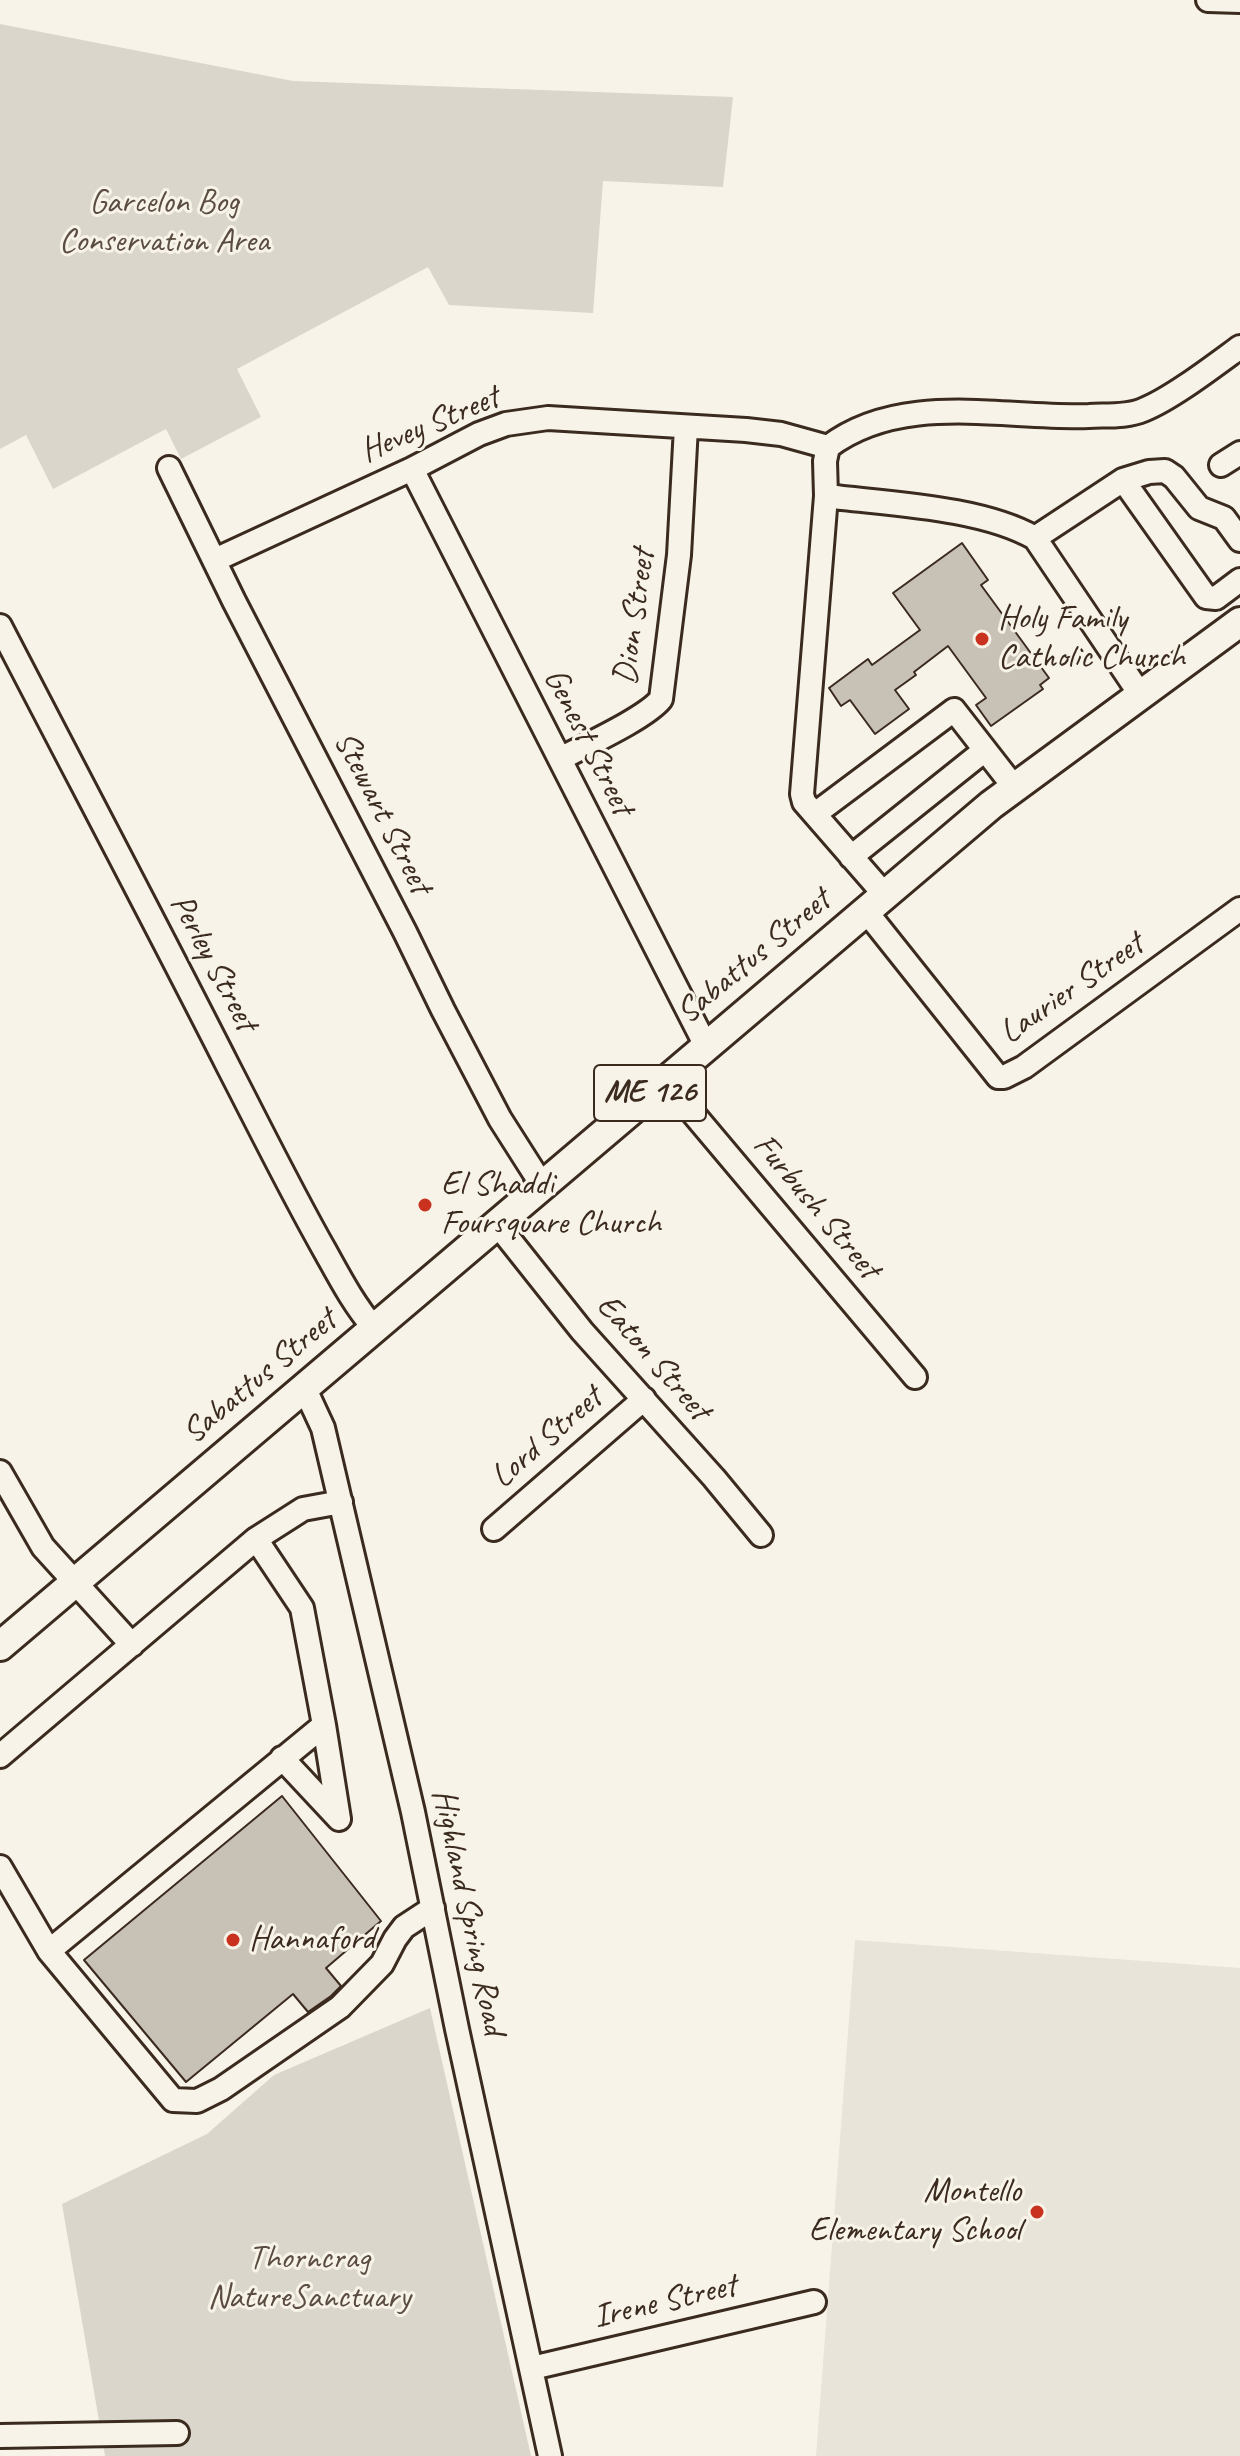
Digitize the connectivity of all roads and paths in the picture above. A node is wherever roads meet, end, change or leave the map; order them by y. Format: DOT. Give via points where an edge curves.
graph roads {
  1 [pos="1208,0"];
  2 [pos="1240,1"];
  3 [pos="1240,347"];
  4 [pos="686,427"];
  5 [pos="828,447"];
  6 [pos="169,468"];
  7 [pos="412,469"];
  8 [pos="1123,480"];
  9 [pos="826,496"];
  10 [pos="1035,538"];
  11 [pos="1240,540"];
  12 [pos="215,560"];
  13 [pos="1240,580"];
  14 [pos="1240,622"];
  15 [pos="0,626"];
  16 [pos="1140,694"];
  17 [pos="985,750"];
  18 [pos="560,759"];
  19 [pos="1014,787"];
  20 [pos="815,814"];
  21 [pos="851,857"];
  22 [pos="874,902"];
  23 [pos="1240,909"];
  24 [pos="706,1046"];
  25 [pos="665,1080"];
  26 [pos="542,1185"];
  27 [pos="497,1224"];
  28 [pos="374,1328"];
  29 [pos="915,1377"];
  30 [pos="304,1387"];
  31 [pos="644,1399"];
  32 [pos="0,1472"];
  33 [pos="341,1502"];
  34 [pos="494,1529"];
  35 [pos="761,1535"];
  36 [pos="256,1539"];
  37 [pos="75,1583"];
  38 [pos="132,1645"];
  39 [pos="0,1646"];
  40 [pos="324,1725"];
  41 [pos="0,1756"];
  42 [pos="282,1758"];
  43 [pos="0,1867"];
  44 [pos="433,1908"];
  45 [pos="49,1951"];
  46 [pos="814,2302"];
  47 [pos="532,2368"];
  48 [pos="177,2433"];
  49 [pos="0,2436"];
  50 [pos="550,2456"];
  1 -- 2 [label="street"];
  3 -- 5 [label="street" via="1142,411 1059,417 999,411 930,413 883,421"];
  4 -- 5 [label="street, Hevey Street" via="781,434"];
  4 -- 7 [label="street, Hevey Street" via="548,418 506,424"];
  4 -- 18 [label="street, Dion Street" via="679,555 661,699 638,718"];
  5 -- 9 [label="street"];
  6 -- 12 [label="street, Stewart Street"];
  7 -- 12 [label="street, Hevey Street"];
  7 -- 18 [label="street, Genest Street"];
  8 -- 10 [label="street"];
  8 -- 11 [label="street" via="1165,471 1199,508 1224,518"];
  8 -- 13 [label="street" via="1206,597 1216,598"];
  9 -- 10 [label="street" via="982,517"];
  9 -- 20 [label="street" via="802,794"];
  10 -- 16 [label="street"];
  12 -- 26 [label="street, Stewart Street" via="500,1119"];
  14 -- 16 [label="main road, Sabattus Street / ME 126"];
  15 -- 28 [label="street, Perley Street" via="301,1210"];
  16 -- 19 [label="main road, Sabattus Street / ME 126"];
  17 -- 19 [label="street"];
  17 -- 20 [label="street" via="954,710"];
  17 -- 21 [label="street"];
  18 -- 24 [label="street, Genest Street"];
  19 -- 22 [label="main road, Sabattus Street / ME 126"];
  20 -- 21 [label="street"];
  21 -- 22 [label="street"];
  22 -- 23 [label="street, Laurier Street" via="998,1077 1024,1067"];
  22 -- 24 [label="main road, Sabattus Street / ME 126"];
  24 -- 25 [label="main road, Sabattus Street / ME 126"];
  25 -- 26 [label="main road, Sabattus Street / ME 126"];
  25 -- 29 [label="street, Furbush Street"];
  26 -- 27 [label="main road, Sabattus Street / ME 126"];
  27 -- 28 [label="main road, Sabattus Street / ME 126"];
  27 -- 31 [label="street, Eaton Street"];
  28 -- 30 [label="main road, Sabattus Street / ME 126"];
  30 -- 33 [label="street, Highland Spring Road" via="323,1428"];
  30 -- 37 [label="main road, Sabattus Street / ME 126"];
  31 -- 34 [label="street, Lord Street"];
  31 -- 35 [label="street, Eaton Street"];
  32 -- 37 [label="street" via="32,1531"];
  33 -- 36 [label="street" via="303,1509"];
  33 -- 44 [label="street, Highland Spring Road"];
  36 -- 38 [label="street"];
  36 -- 40 [label="street" via="302,1608"];
  37 -- 38 [label="street"];
  37 -- 39 [label="main road, Sabattus Street / ME 126"];
  38 -- 41 [label="street"];
  40 -- 42 [label="street"];
  40 -- 42 [label="street" via="339,1819"];
  42 -- 45 [label="street"];
  43 -- 45 [label="street"];
  44 -- 45 [label="street" via="404,1927 382,1964 340,2007 197,2101 173,2100"];
  44 -- 47 [label="street, Highland Spring Road"];
  46 -- 47 [label="street, Irene Street"];
  47 -- 50 [label="street, Highland Spring Road"];
  48 -- 49 [label="street"];
}
